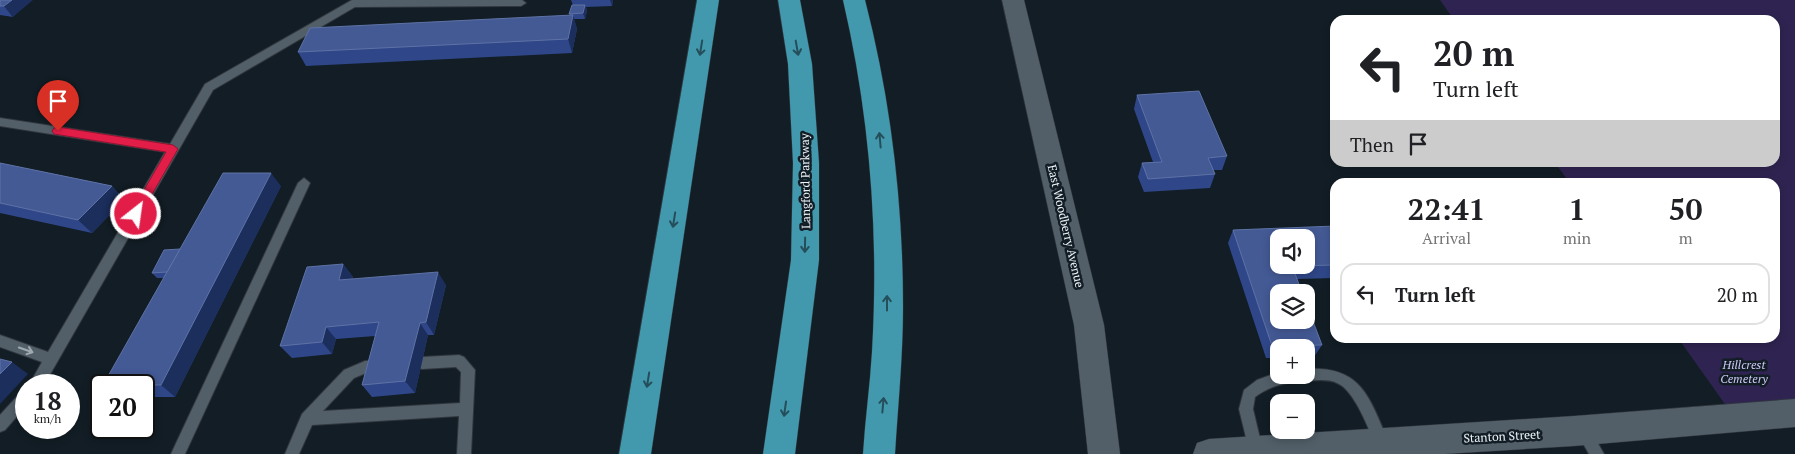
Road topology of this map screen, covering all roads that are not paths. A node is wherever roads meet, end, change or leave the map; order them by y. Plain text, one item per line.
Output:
1 (708, 0) edge
2 (789, 0) edge
3 (854, 0) edge
4 (1013, 0) edge
5 (357, 2) edge
6 (521, 3) dead end
7 (0, 122) edge
8 (173, 149) junction
9 (304, 182) dead end
10 (0, 341) edge
11 (51, 359) junction
12 (422, 363) dead end
13 (380, 366) edge
14 (42, 374) edge
15 (1315, 374) edge
16 (1270, 381) edge
17 (15, 408) edge
18 (467, 409) junction
19 (1795, 413) edge
20 (307, 419) junction
21 (0, 425) edge
22 (1590, 442) edge
23 (1382, 443) junction
24 (1256, 451) junction
25 (178, 454) edge
26 (292, 454) edge
27 (464, 454) edge
28 (636, 454) edge
29 (779, 454) edge
30 (879, 454) edge
31 (1104, 454) edge
32 (1209, 454) edge

1 -> 28 highway
2 -> 29 highway, Langford Parkway
30 -> 3 highway
4 - 31 street, East Woodberry Avenue
5 - 6 lane
5 - 8 lane
7 - 8 lane
8 - 11 lane
9 - 25 lane
10 -> 11 lane
11 - 14 lane
12 - 18 lane
13 - 20 lane
15 - 23 lane
16 - 24 lane
17 - 21 lane
18 - 20 lane
18 - 27 lane
19 - 22 street, Stanton Street
20 - 26 lane
22 - 23 street, Stanton Street
23 - 24 street, Stanton Street
24 - 32 street, Stanton Street

